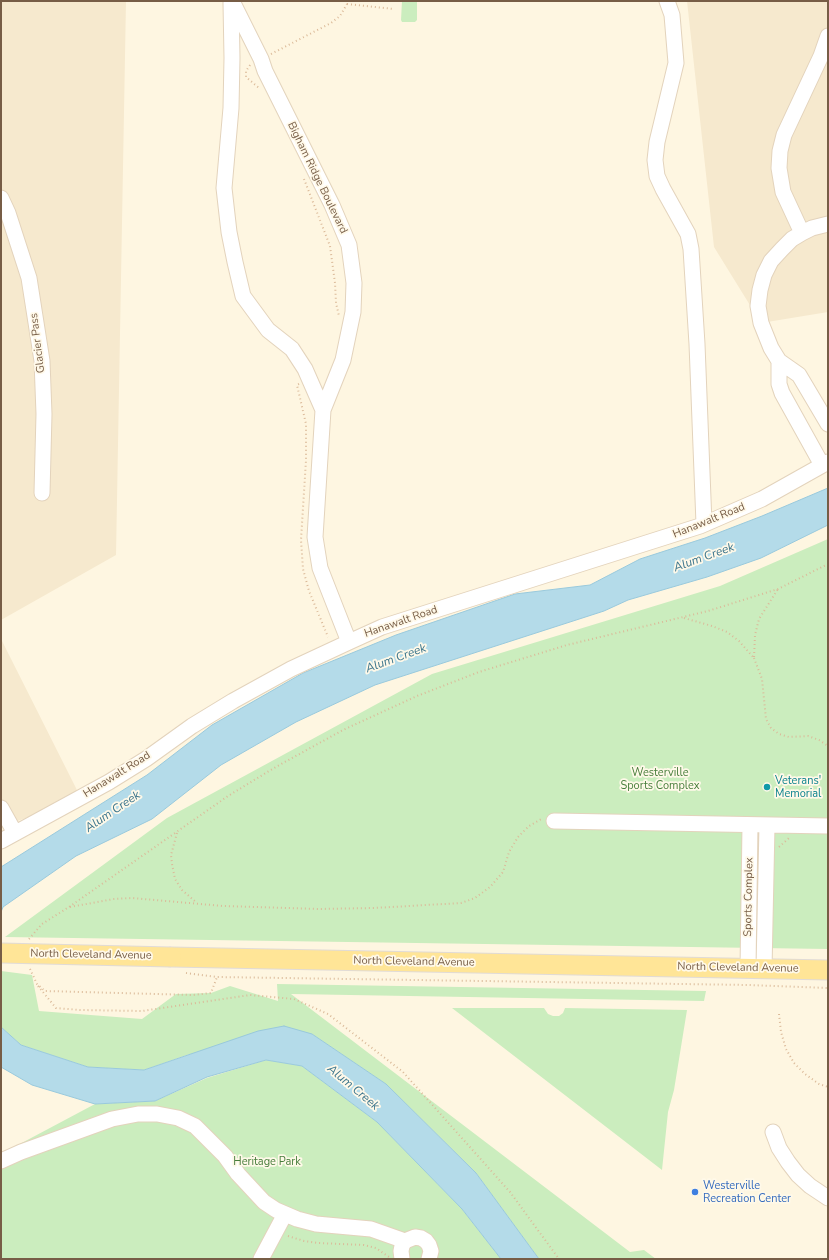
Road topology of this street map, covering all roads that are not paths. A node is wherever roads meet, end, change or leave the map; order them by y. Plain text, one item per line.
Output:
1 (232, 1) edge
2 (668, 1) edge
3 (828, 36) edge
4 (254, 45) junction
5 (232, 51) junction
6 (1, 198) edge
7 (828, 224) edge
8 (802, 233) junction
9 (779, 361) junction
10 (312, 386) junction
11 (332, 386) junction
12 (323, 410) junction
13 (828, 424) edge
14 (825, 463) edge
15 (42, 493) dead end
16 (704, 524) junction
17 (349, 642) junction
18 (1, 808) edge
19 (549, 819) road end
20 (750, 825) junction
21 (767, 825) junction
22 (828, 826) edge
23 (15, 833) junction
24 (1, 841) edge
25 (1, 953) edge
26 (756, 969) junction
27 (828, 970) edge
28 (773, 1132) dead end
29 (1, 1161) edge
30 (828, 1198) edge
31 (285, 1214) junction
32 (405, 1241) junction
33 (261, 1259) edge
34 (402, 1259) edge
35 (429, 1259) edge

1 - 4 street, Bigham Ridge Boulevard
1 - 5 street, Bigham Ridge Boulevard
2 - 16 street
3 - 8 street
4 - 5 street
4 - 11 street, Bigham Ridge Boulevard
5 - 10 street, Bigham Ridge Boulevard
6 - 15 street, Glacier Pass
7 - 8 street
8 - 9 street
9 - 13 street
9 - 14 street
10 - 11 street
10 - 12 street, Bigham Ridge Boulevard
11 - 12 street, Bigham Ridge Boulevard
12 - 17 street, Bigham Ridge Boulevard
14 - 16 street, Hanawalt Road
16 - 17 street, Hanawalt Road
17 - 23 street, Hanawalt Road
18 - 23 street
19 - 20 street
20 - 21 street
20 - 26 street, Sports Complex
21 - 22 street
21 - 26 street, Sports Complex
23 - 24 street, Hanawalt Road
25 - 26 main road, North Cleveland Avenue, bridge
26 - 27 main road, North Cleveland Avenue
28 - 30 street
29 - 31 street
31 - 32 street
31 - 33 street
32 - 34 street
32 - 35 street

